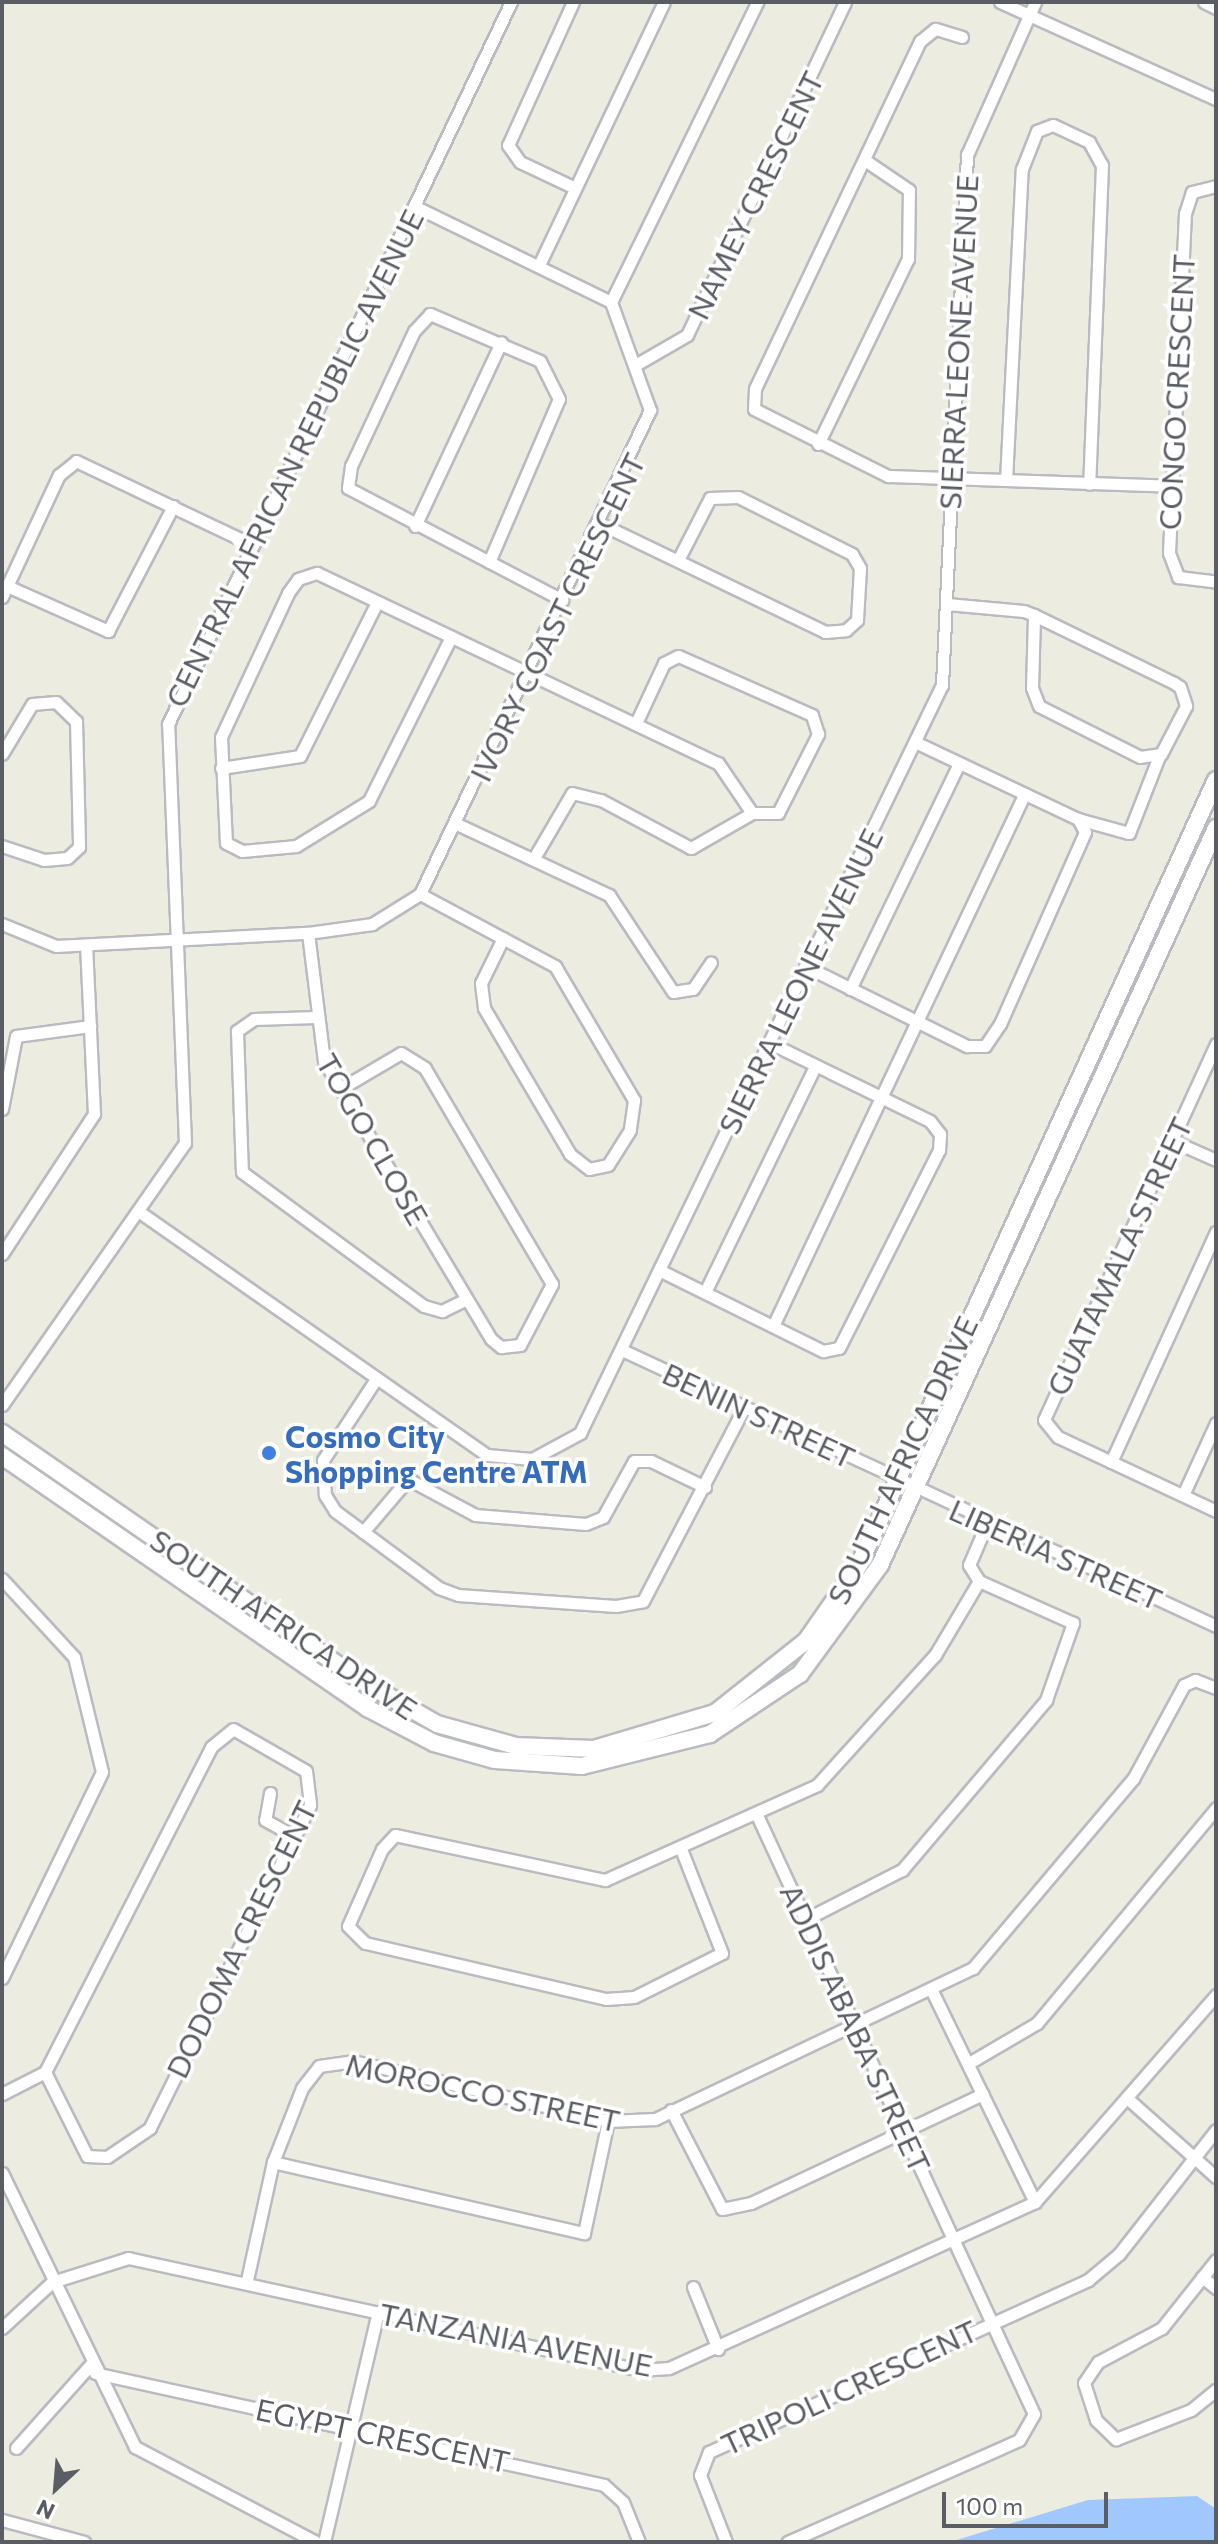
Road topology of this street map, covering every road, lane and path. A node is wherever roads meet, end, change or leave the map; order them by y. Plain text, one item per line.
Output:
1 (511, 2) edge
2 (573, 2) edge
3 (664, 2) edge
4 (757, 2) edge
5 (845, 2) edge
6 (1000, 2) edge
7 (1035, 2) edge
8 (1204, 2) edge
9 (1216, 8) edge
10 (1028, 16) junction
11 (962, 37) dead end
12 (1216, 99) edge
13 (866, 161) junction
14 (1216, 186) edge
15 (575, 188) junction
16 (414, 206) junction
17 (539, 265) junction
18 (611, 302) junction
19 (501, 342) junction
20 (637, 364) junction
21 (818, 444) junction
22 (951, 480) junction
23 (1006, 480) junction
24 (1089, 484) junction
25 (1172, 486) junction
26 (173, 506) junction
27 (601, 524) junction
28 (415, 526) junction
29 (251, 544) junction
30 (678, 560) junction
31 (489, 562) junction
32 (1216, 582) edge
33 (5, 592) edge
34 (562, 600) junction
35 (377, 602) junction
36 (947, 604) junction
37 (1034, 615) junction
38 (451, 637) junction
39 (529, 671) junction
40 (636, 723) junction
41 (915, 742) junction
42 (2, 754) edge
43 (1159, 756) junction
44 (959, 764) junction
45 (221, 768) junction
46 (1216, 780) edge
47 (1024, 795) junction
48 (752, 813) junction
49 (1078, 819) junction
50 (459, 825) junction
51 (1216, 828) edge
52 (2, 846) edge
53 (534, 858) junction
54 (420, 894) junction
55 (2, 924) edge
56 (308, 933) junction
57 (503, 938) junction
58 (176, 941) junction
59 (86, 946) junction
60 (711, 962) dead end
61 (805, 966) junction
62 (850, 989) junction
63 (316, 1017) junction
64 (918, 1023) junction
65 (90, 1026) junction
66 (770, 1043) junction
67 (1216, 1044) edge
68 (815, 1066) junction
69 (343, 1087) junction
70 (880, 1098) junction
71 (2, 1109) edge
72 (1173, 1141) junction
73 (1216, 1160) edge
74 (141, 1213) junction
75 (1216, 1232) edge
76 (2, 1254) edge
77 (661, 1271) junction
78 (705, 1292) junction
79 (465, 1300) junction
80 (773, 1326) junction
81 (622, 1350) junction
82 (376, 1379) junction
83 (2, 1405) edge
84 (743, 1410) junction
85 (1216, 1423) edge
86 (2, 1433) edge
87 (2, 1456) edge
88 (1111, 1462) junction
89 (896, 1480) junction
90 (705, 1487) junction
91 (914, 1490) junction
92 (1183, 1495) junction
93 (1216, 1511) edge
94 (987, 1523) junction
95 (363, 1532) junction
96 (2, 1579) edge
97 (979, 1581) junction
98 (1216, 1626) edge
99 (1216, 1688) edge
100 (270, 1793) dead end
101 (1216, 1808) edge
102 (756, 1813) junction
103 (294, 1836) junction
104 (681, 1849) junction
105 (808, 1918) junction
106 (2, 1978) edge
107 (931, 1989) junction
108 (1216, 1995) edge
109 (855, 2024) junction
110 (969, 2063) junction
111 (45, 2072) junction
112 (2, 2094) edge
113 (983, 2094) junction
114 (1128, 2099) junction
115 (671, 2110) junction
116 (608, 2121) junction
117 (904, 2129) junction
118 (1216, 2130) edge
119 (1193, 2157) junction
120 (273, 2162) junction
121 (2, 2173) edge
122 (1216, 2177) edge
123 (1035, 2202) junction
124 (952, 2244) junction
125 (1216, 2260) edge
126 (1202, 2277) junction
127 (247, 2280) junction
128 (52, 2282) junction
129 (693, 2287) dead end
130 (1216, 2288) edge
131 (378, 2312) junction
132 (991, 2321) junction
133 (2, 2328) edge
134 (718, 2349) junction
135 (93, 2368) junction
136 (1216, 2390) edge
137 (355, 2428) junction
138 (16, 2448) dead end
139 (2, 2520) edge
140 (84, 2542) edge
141 (316, 2542) edge
142 (324, 2542) edge
143 (639, 2542) edge
144 (726, 2542) edge
145 (788, 2542) edge

1 - 16 street, CENTRAL AFRICAN REPUBLIC AVENUE
2 - 15 street
3 - 15 street
4 - 18 street
5 - 20 street, NAMEY CRESCENT
6 - 10 street
7 - 10 street, SIERRA LEONE AVENUE
8 - 9 street
10 - 12 street
10 - 22 street, SIERRA LEONE AVENUE
11 - 13 street
13 - 21 street
13 - 21 street
14 - 25 street, CONGO CRESCENT
15 - 17 street
16 - 17 street
16 - 29 street, CENTRAL AFRICAN REPUBLIC AVENUE
17 - 18 street
18 - 20 street, IVORY COAST CRESCENT
19 - 28 street
19 - 28 street
19 - 31 street
20 - 27 street, IVORY COAST CRESCENT
21 - 22 street
22 - 23 street
22 - 36 street, SIERRA LEONE AVENUE
23 - 24 street
23 - 24 street
24 - 25 street
25 - 32 street, CONGO CRESCENT
26 - 29 street
26 - 33 street
26 - 33 street
27 - 30 street
27 - 34 street, IVORY COAST CRESCENT
28 - 31 street
29 - 58 street, CENTRAL AFRICAN REPUBLIC AVENUE
30 - 30 street
31 - 34 street
34 - 39 street, IVORY COAST CRESCENT
35 - 38 street
35 - 45 street
35 - 45 street
36 - 37 street
36 - 41 street, SIERRA LEONE AVENUE
37 - 43 street
37 - 43 street
38 - 39 street
38 - 45 street
39 - 40 street
39 - 50 street, IVORY COAST CRESCENT
40 - 48 street
40 - 48 street
41 - 44 street
41 - 61 street, SIERRA LEONE AVENUE
42 - 52 street
43 - 49 street
44 - 47 street
44 - 62 street
46 - 89 street, SOUTH AFRICA DRIVE
47 - 49 street
47 - 64 street
48 - 53 street
49 - 64 street
50 - 53 street
50 - 54 street, IVORY COAST CRESCENT
51 - 91 street, SOUTH AFRICA DRIVE
53 - 60 street
54 - 56 street, IVORY COAST CRESCENT
54 - 57 street
55 - 59 street, IVORY COAST CRESCENT
56 - 58 street, IVORY COAST CRESCENT
56 - 63 street, TOGO CLOSE
57 - 57 street
58 - 59 street, IVORY COAST CRESCENT
58 - 74 street, CENTRAL AFRICAN REPUBLIC AVENUE
59 - 65 street
61 - 62 street
61 - 66 street, SIERRA LEONE AVENUE
62 - 64 street
63 - 69 street, TOGO CLOSE
63 - 79 street
64 - 70 street
65 - 71 street
65 - 76 street
66 - 68 street
66 - 77 street, SIERRA LEONE AVENUE
67 - 72 street, GUATAMALA STREET
68 - 70 street
68 - 78 street
69 - 79 street, TOGO CLOSE
69 - 79 street, TOGO CLOSE
70 - 80 street
70 - 80 street
72 - 73 street
72 - 88 street, GUATAMALA STREET
74 - 82 street, SIERRA LEONE AVENUE
74 - 83 street, CENTRAL AFRICAN REPUBLIC AVENUE
75 - 88 street
77 - 78 street
77 - 81 street, SIERRA LEONE AVENUE
78 - 80 street
81 - 82 street, SIERRA LEONE AVENUE
81 - 84 street, BENIN STREET
82 - 95 street
84 - 89 street, BENIN STREET
84 - 90 street
85 - 92 street
86 - 89 street, SOUTH AFRICA DRIVE
87 - 91 street, SOUTH AFRICA DRIVE
88 - 92 street, GUATAMALA STREET
89 - 91 street, LIBERIA STREET
90 - 95 street
90 - 95 street
91 - 94 street, LIBERIA STREET
92 - 93 street, GUATAMALA STREET
94 - 97 street
94 - 98 street, LIBERIA STREET
96 - 106 street
97 - 102 street
97 - 105 street
99 - 107 street, MOROCCO STREET
100 - 103 street
101 - 110 street
102 - 104 street
102 - 105 street, ADDIS ABABA STREET
103 - 111 street, DODOMA CRESCENT
103 - 111 street, DODOMA CRESCENT
104 - 104 street
105 - 109 street, ADDIS ABABA STREET
107 - 109 street, MOROCCO STREET
107 - 110 street
108 - 114 street, TANZANIA AVENUE
109 - 115 street, MOROCCO STREET
109 - 117 street, ADDIS ABABA STREET
110 - 113 street
111 - 112 street
113 - 117 street
113 - 123 street
114 - 119 street
114 - 123 street, TANZANIA AVENUE
115 - 116 street, MOROCCO STREET
115 - 117 street
116 - 120 street, MOROCCO STREET
116 - 120 street
117 - 124 street, ADDIS ABABA STREET
118 - 119 street, TRIPOLI CRESCENT
119 - 122 street
119 - 132 street, TRIPOLI CRESCENT
120 - 127 street, MOROCCO STREET
121 - 128 street
123 - 124 street, TANZANIA AVENUE
124 - 132 street, ADDIS ABABA STREET
124 - 134 street, TANZANIA AVENUE
125 - 126 street
126 - 130 street
126 - 136 street
127 - 128 street, TANZANIA AVENUE
127 - 131 street, TANZANIA AVENUE
128 - 133 street, TANZANIA AVENUE
128 - 135 street
129 - 134 street
131 - 134 street, TANZANIA AVENUE
131 - 137 street
132 - 144 street, TRIPOLI CRESCENT
132 - 145 street, ADDIS ABABA STREET
135 - 137 street, EGYPT CRESCENT
135 - 138 street
135 - 141 street
137 - 142 street
137 - 143 street, EGYPT CRESCENT
139 - 140 street

